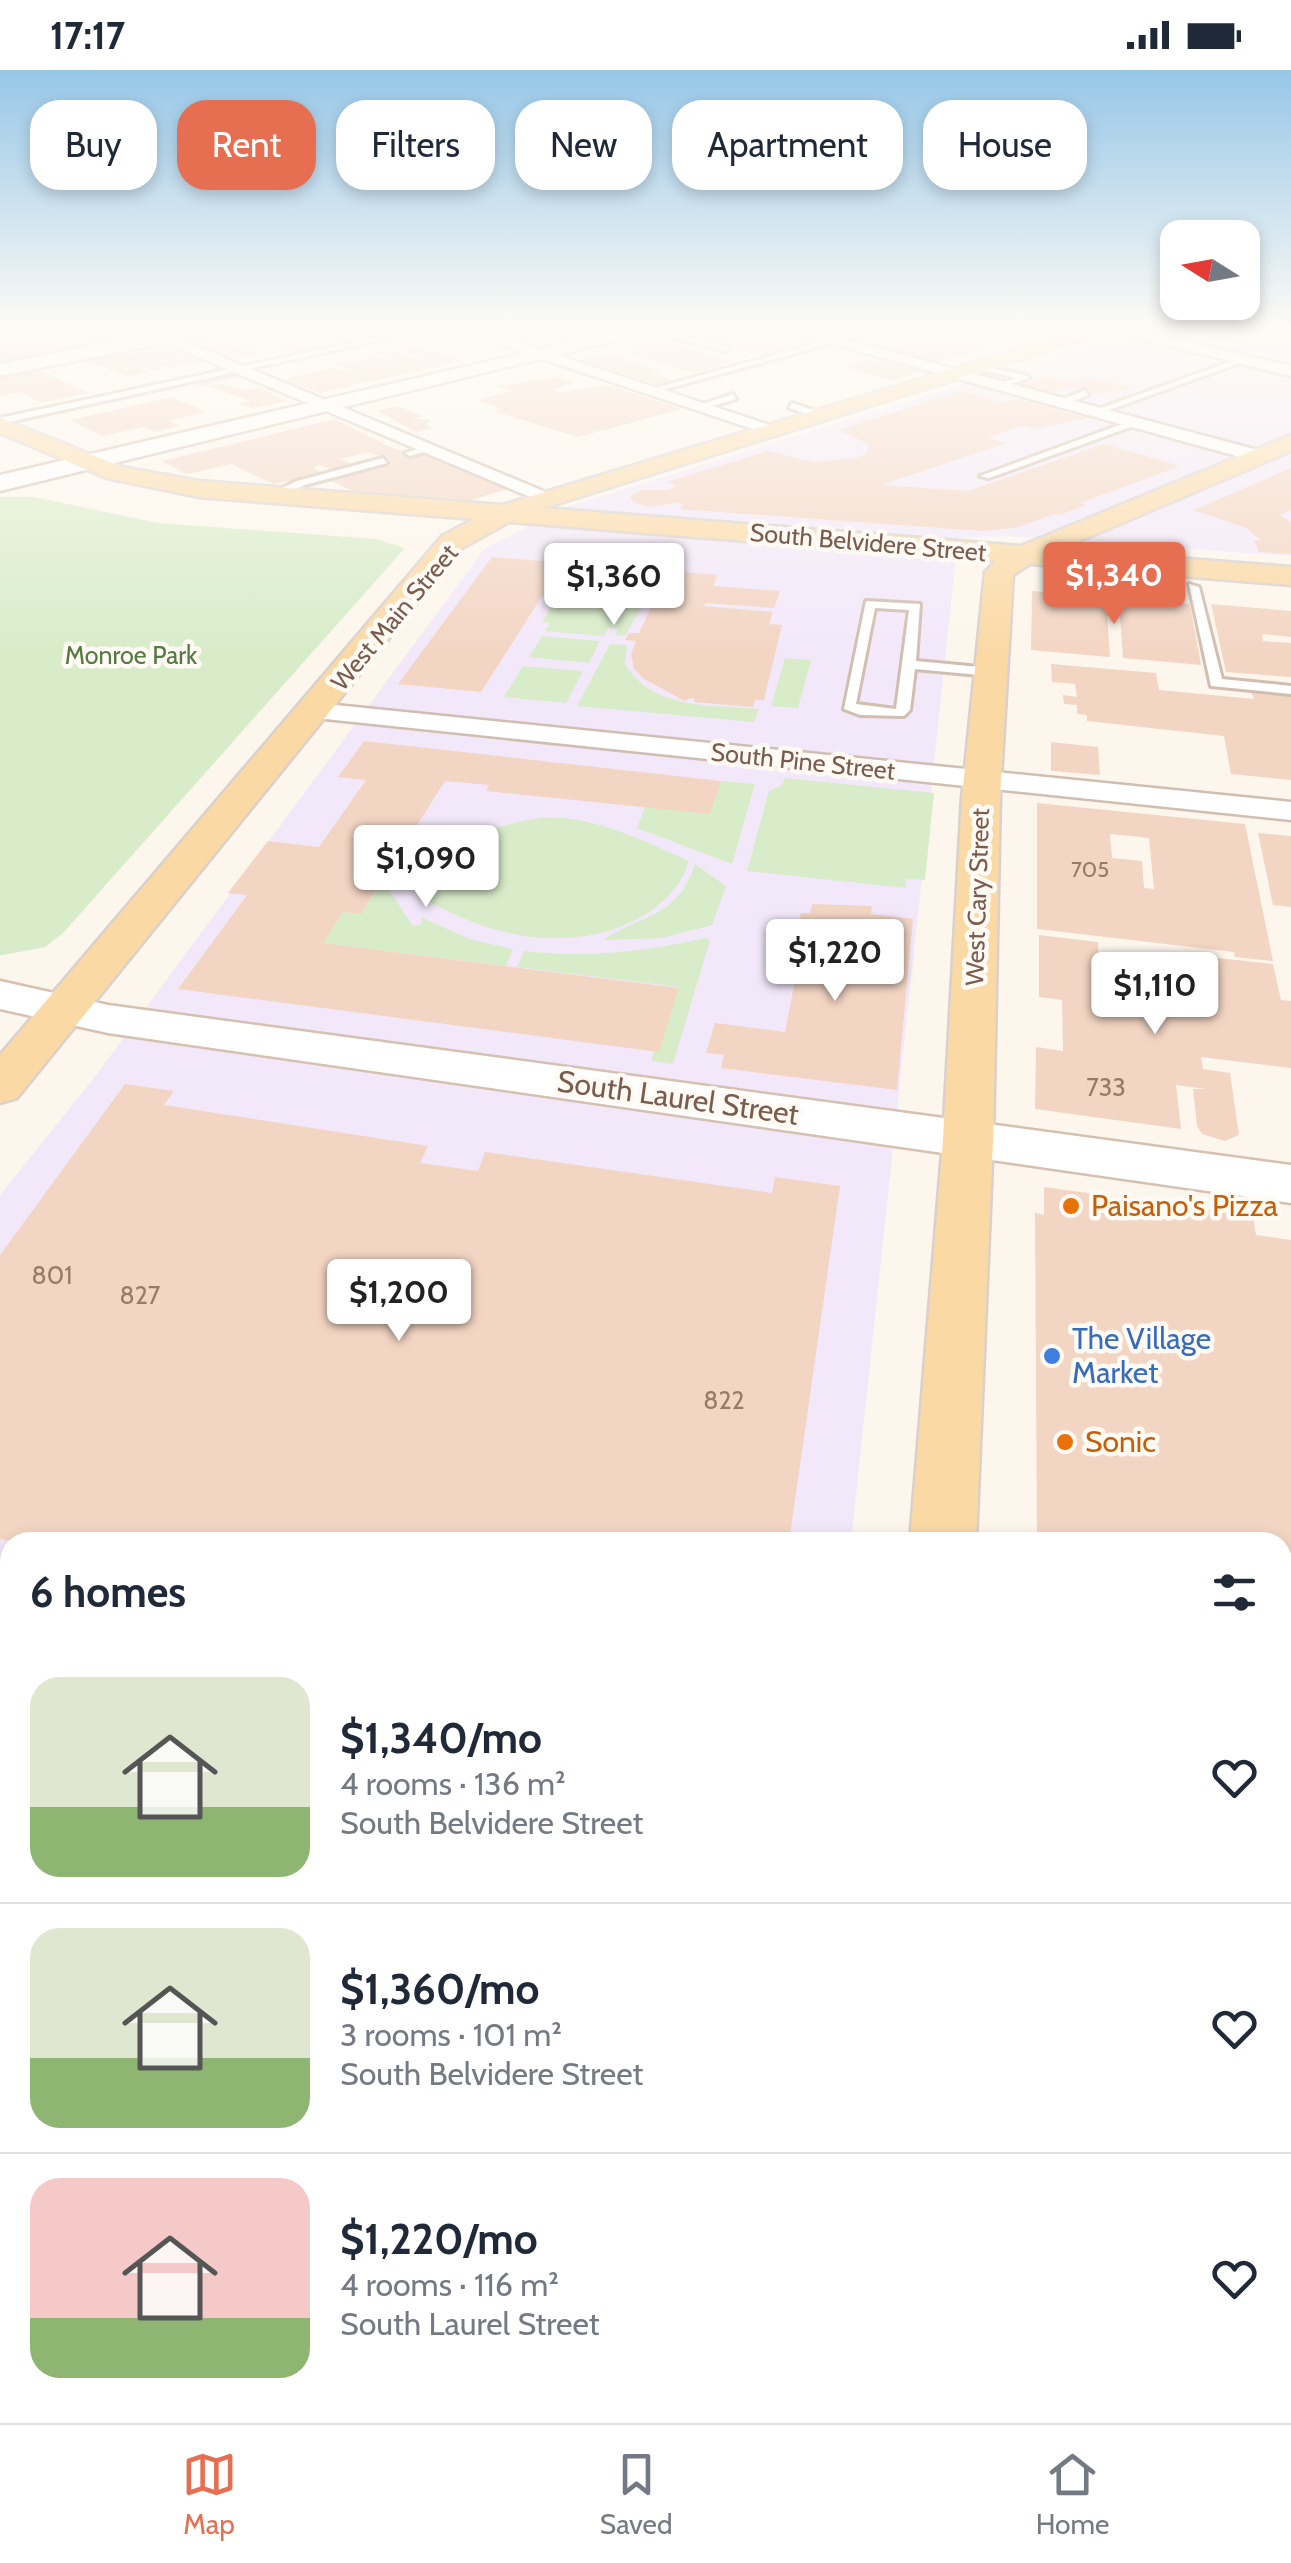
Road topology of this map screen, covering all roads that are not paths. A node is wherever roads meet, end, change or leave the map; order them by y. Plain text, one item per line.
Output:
1 (28, 436) edge
2 (202, 436) edge
3 (388, 436) edge
4 (756, 436) edge
5 (1095, 436) edge
6 (1184, 436) edge
7 (1291, 442) edge
8 (0, 453) edge
9 (1258, 456) junction
10 (383, 460) dead end
11 (88, 463) junction
12 (44, 473) junction
13 (985, 476) dead end
14 (0, 484) edge
15 (271, 496) junction
16 (549, 498) junction
17 (505, 514) junction
18 (471, 531) junction
19 (1011, 564) junction
20 (1291, 576) edge
21 (1192, 587) junction
22 (1291, 595) edge
23 (910, 664) junction
24 (990, 672) junction
25 (1291, 690) edge
26 (316, 711) junction
27 (982, 779) junction
28 (1291, 811) edge
29 (0, 995) edge
30 (65, 1009) junction
31 (0, 1088) edge
32 (968, 1140) junction
33 (1291, 1184) edge
34 (944, 1532) edge

1 - 11 main road, South Belvidere Street
2 - 11 street
3 - 16 street
4 - 16 main road, West Main Street
5 - 13 lane
6 - 9 street
7 - 9 main road
8 - 12 main road, South Belvidere Street
9 - 19 main road
10 - 15 lane
11 - 12 street
11 - 15 main road, South Belvidere Street
12 - 14 street
12 - 18 main road, South Belvidere Street
15 - 17 main road, South Belvidere Street
16 - 17 main road, West Main Street
17 - 18 main road, West Main Street
17 - 19 main road, South Belvidere Street
18 - 19 main road, South Belvidere Street
18 - 26 main road, West Main Street
19 - 20 main road, South Belvidere Street
19 - 21 main road, South Belvidere Street
19 - 24 main road, West Cary Street
21 - 22 main road, South Belvidere Street
21 - 25 lane
23 - 23 lane
23 - 24 lane
24 - 27 main road, West Cary Street
26 - 27 street, South Pine Street
26 - 30 main road, West Main Street
27 - 28 street, South Pine Street
27 - 32 main road, West Cary Street
29 - 30 street, South Laurel Street
30 - 31 main road, West Main Street
30 - 32 street, South Laurel Street
32 - 33 street, South Laurel Street
32 - 34 main road, West Cary Street

